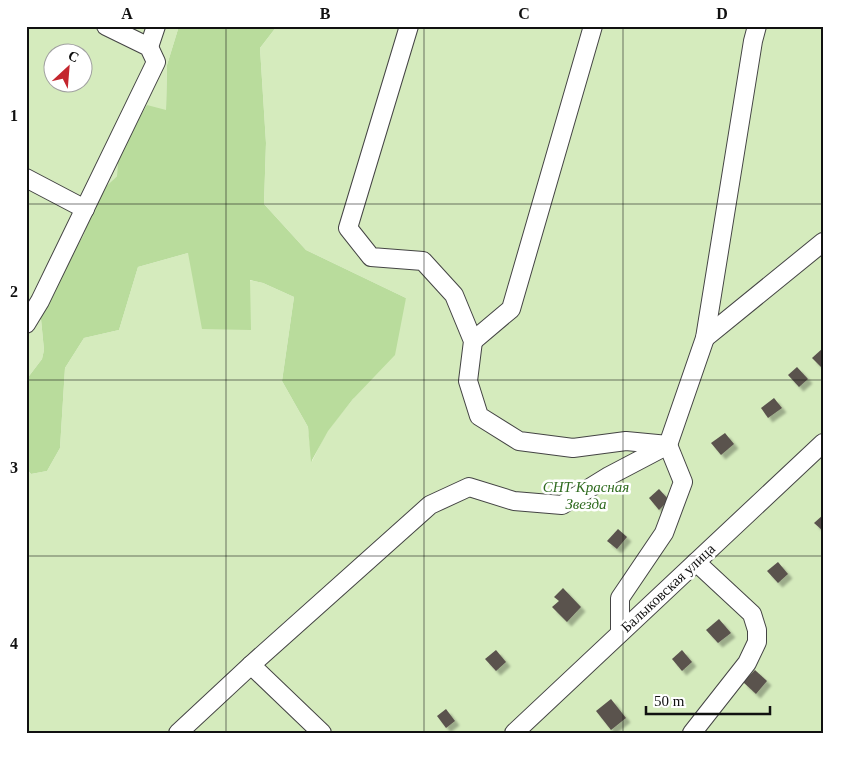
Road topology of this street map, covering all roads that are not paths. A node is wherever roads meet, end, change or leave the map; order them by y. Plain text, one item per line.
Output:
1 (106, 26) edge
2 (156, 26) edge
3 (409, 26) edge
4 (593, 26) edge
5 (757, 26) edge
6 (149, 47) junction
7 (26, 178) edge
8 (85, 209) junction
9 (823, 242) edge
10 (26, 324) edge
11 (705, 338) junction
12 (472, 341) junction
13 (823, 444) edge
14 (668, 445) junction
15 (696, 562) junction
16 (620, 633) junction
17 (251, 665) junction
18 (178, 733) edge
19 (322, 733) edge
20 (514, 733) edge
21 (692, 733) edge

1 - 6 street
2 - 6 street
3 - 12 street
4 - 12 street
5 - 11 street
6 - 8 street
7 - 8 street
8 - 10 street
9 - 11 street
11 - 14 street
12 - 14 street
13 - 15 street, Балыковская улица
14 - 16 street
14 - 17 street
15 - 16 street, Балыковская улица
15 - 21 street
16 - 20 street, Балыковская улица
17 - 18 street
17 - 19 street

